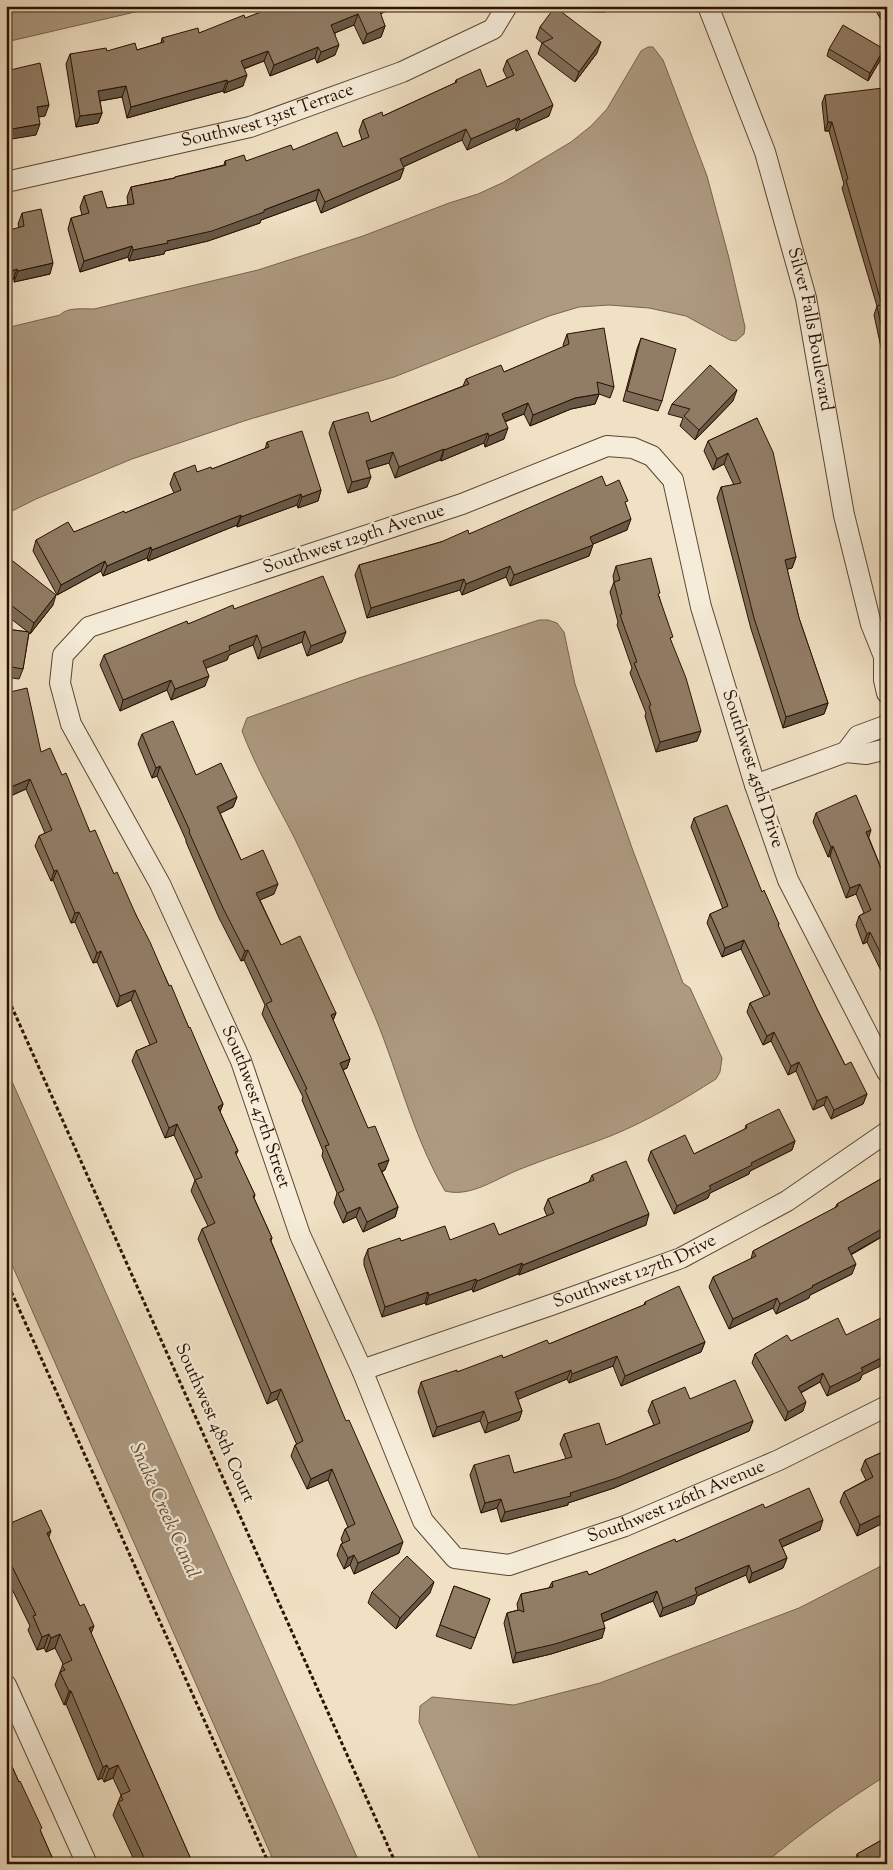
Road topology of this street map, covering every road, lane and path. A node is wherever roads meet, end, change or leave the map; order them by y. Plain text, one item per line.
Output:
1 (508, 6) edge
2 (708, 6) edge
3 (6, 182) edge
4 (652, 456) joint
5 (64, 655) joint
6 (885, 662) edge
7 (887, 693) edge
8 (886, 727) edge
9 (887, 750) edge
10 (846, 752) junction
11 (755, 785) junction
12 (6, 994) edge
13 (887, 1072) edge
14 (887, 1132) edge
15 (6, 1280) edge
16 (362, 1370) junction
17 (887, 1406) edge
18 (455, 1558) joint
19 (6, 1685) edge
20 (87, 1864) edge
21 (268, 1864) edge
22 (396, 1864) edge

1 - 3 street, Southwest 131st Terrace
2 - 6 street, Silver Falls Boulevard
4 - 5 street, Southwest 129th Avenue
4 - 11 street, Southwest 45th Drive
5 - 16 street, Southwest 47th Street
6 - 7 street, Silver Falls Boulevard
8 - 10 street
9 - 10 street
10 - 11 street
11 - 13 street, Southwest 45th Drive
12 - 22 path, Southwest 48th Court
14 - 16 street, Southwest 127th Drive
15 - 21 path
16 - 18 street, Southwest 47th Street
17 - 18 street, Southwest 126th Avenue
19 - 20 street

